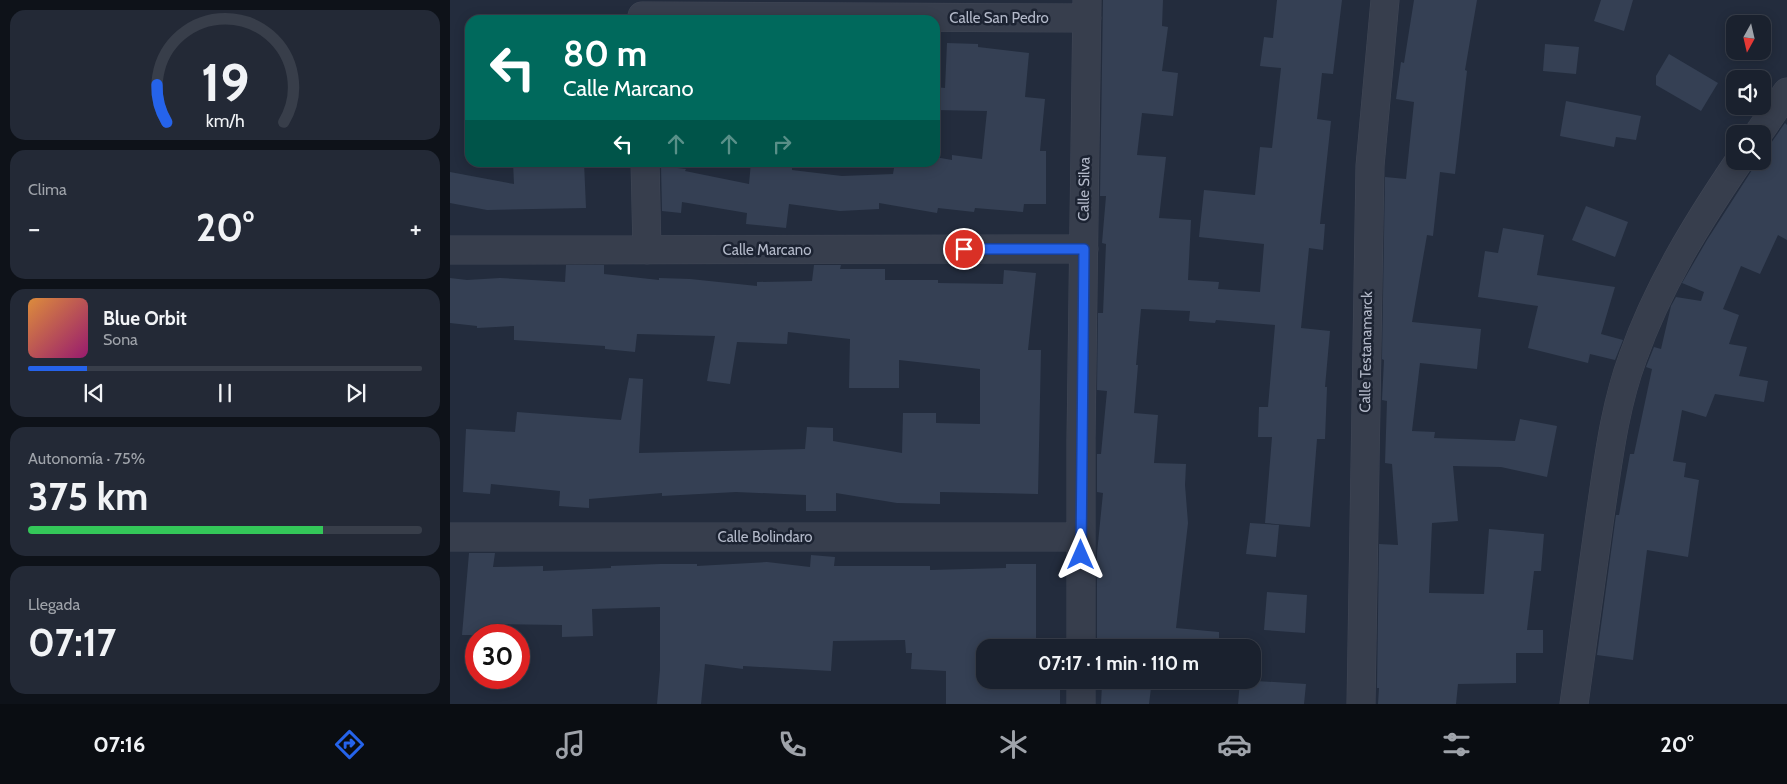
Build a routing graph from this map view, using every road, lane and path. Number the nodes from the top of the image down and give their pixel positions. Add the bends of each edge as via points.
1 (1385, 0) edge
2 (1087, 9) edge
3 (642, 12) edge
4 (1787, 92) edge
5 (1764, 125) edge
6 (645, 167) edge
7 (1733, 170) edge
8 (1084, 249) junction
9 (450, 250) edge
10 (646, 250) junction
11 (450, 537) edge
12 (1081, 537) junction
13 (1081, 639) edge
14 (1081, 689) edge
15 (1081, 704) edge
16 (1361, 704) edge
17 (1574, 704) edge

1 - 16 street, Calle Testanamarck via 1370,166
2 - 3 street, Calle San Pedro
2 - 8 street, Calle Silva
4 - 5 street
6 - 10 street
7 - 17 street via 1672,268 1632,358 1618,406 1607,466
8 - 10 street, Calle Marcano
8 - 12 street, Calle Silva
9 - 10 street, Calle Marcano
11 - 12 street, Calle Bolindaro
12 - 13 street, Calle Silva
14 - 15 street

